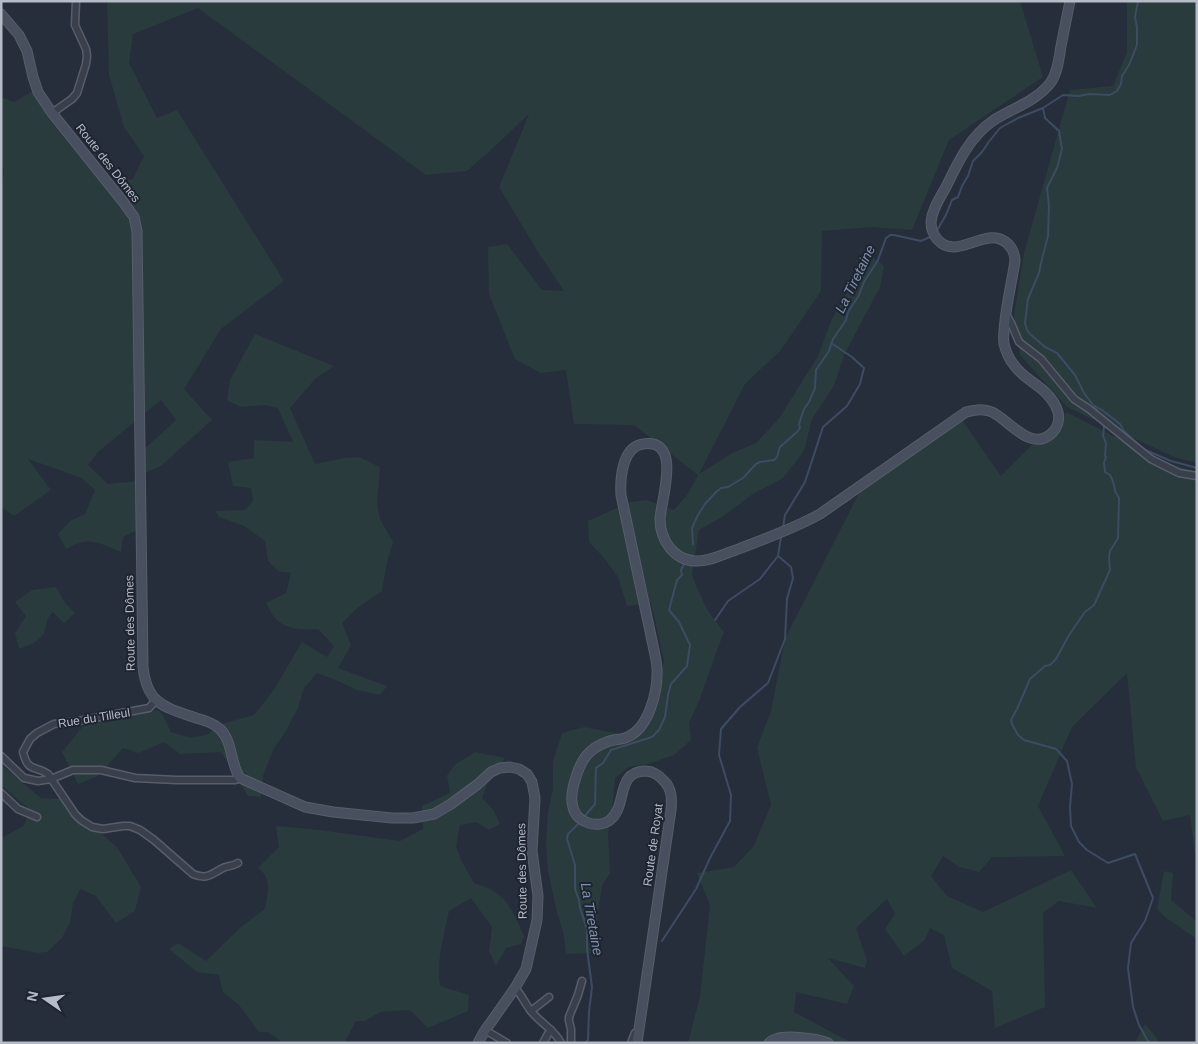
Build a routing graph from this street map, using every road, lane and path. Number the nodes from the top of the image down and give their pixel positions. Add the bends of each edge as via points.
1 (76, 1) edge
2 (1070, 1) edge
3 (1, 14) edge
4 (52, 113) junction
5 (1006, 314) junction
6 (1197, 476) edge
7 (156, 700) junction
8 (1, 756) edge
9 (240, 778) junction
10 (51, 779) junction
11 (1, 793) edge
12 (37, 818) dead end
13 (238, 863) dead end
14 (582, 981) dead end
15 (516, 988) junction
16 (549, 998) dead end
17 (531, 1011) junction
18 (485, 1030) junction
19 (551, 1030) junction
20 (639, 1033) junction
21 (478, 1043) edge
22 (506, 1043) edge
23 (543, 1043) edge
24 (561, 1043) edge
25 (571, 1043) edge
26 (631, 1043) edge
27 (637, 1043) edge
28 (769, 1043) edge
29 (828, 1043) edge

1 - 4 street via 75,25 86,49 86,64 78,93
2 - 5 main road via 1052,80 1045,90 980,131 964,150 933,212 931,227 940,242 955,247 990,237 1000,238 1012,248 1015,261
3 - 4 main road, Route des Dômes via 19,35 38,92
4 - 7 main road, Route des Dômes via 124,203 134,217 137,231 143,667 144,678
5 - 6 street via 1019,342 1041,359 1074,399 1151,459 1179,473
5 - 20 main road, Route de Royat via 1004,345 1008,355 1014,366 1047,394 1058,412 1055,430 1043,438 1026,437 991,412 975,409 966,412 820,514 704,561 676,556 663,535 660,519 668,468 662,450 652,444 638,445 624,461 621,490 657,669 656,688 645,721 637,730 626,738 608,741 594,748 582,759 572,794 577,816 586,823 599,824 609,821 616,813 632,774 655,773 670,790 672,810
7 - 9 main road via 164,706 210,722 220,730 227,740
7 - 10 street, Rue du Tilleul via 150,708 54,724 37,733 25,746 24,757 28,766 43,770
8 - 10 street via 24,778
9 - 10 street via 143,779 101,770 73,770
9 - 15 main road, Route des Dômes via 305,807 413,818 434,814 500,768 520,769 528,774 535,798 532,851 538,896 532,948
10 - 13 street via 81,820 103,829 130,826 140,830 199,877 207,877
11 - 12 street via 18,809
14 - 25 street via 569,1017
15 - 17 street
15 - 18 main road, Route des Dômes
16 - 17 street
17 - 19 street
18 - 21 main road, Route des Dômes
18 - 22 street
19 - 23 street
19 - 24 street
20 - 26 street via 635,1033
20 - 27 main road, Route de Royat
28 - 29 main road via 777,1038 815,1038

